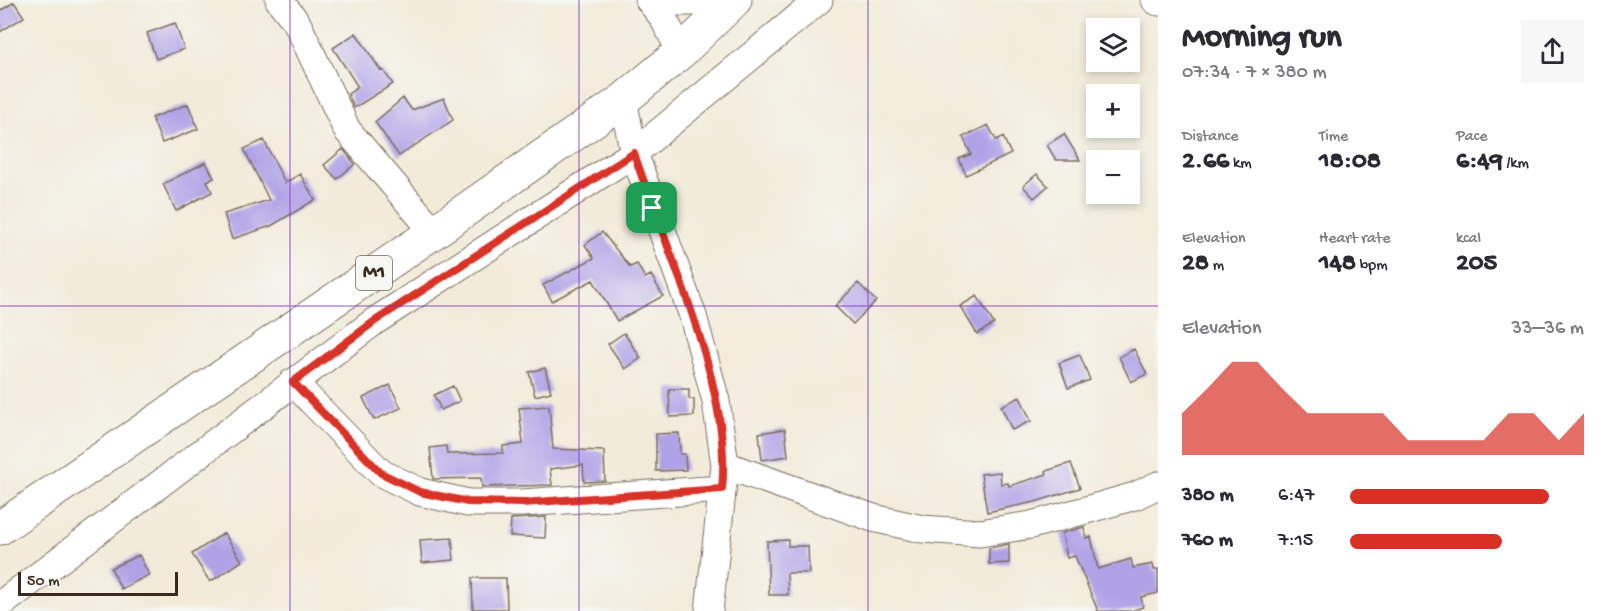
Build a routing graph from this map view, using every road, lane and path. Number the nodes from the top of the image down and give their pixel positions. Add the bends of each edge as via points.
1 (279, 0) edge
2 (819, 0) edge
3 (651, 1) edge
4 (733, 1) edge
5 (681, 52) junction
6 (623, 100) junction
7 (634, 153) junction
8 (434, 232) junction
9 (293, 382) junction
10 (723, 477) junction
11 (1158, 485) edge
12 (0, 528) edge
13 (0, 605) edge
14 (709, 611) edge

1 - 8 street via 297,23 347,130
2 - 7 street
3 - 4 street
3 - 5 street
4 - 5 highway, M1
5 - 6 highway, M1
6 - 7 street
6 - 8 highway, M1
7 - 9 street via 375,321
7 - 10 street via 693,316 716,401
8 - 12 highway, M1
9 - 10 street via 381,473 420,492 468,502 522,503
9 - 13 street
10 - 11 street via 922,529 980,533 1086,510
10 - 14 street

